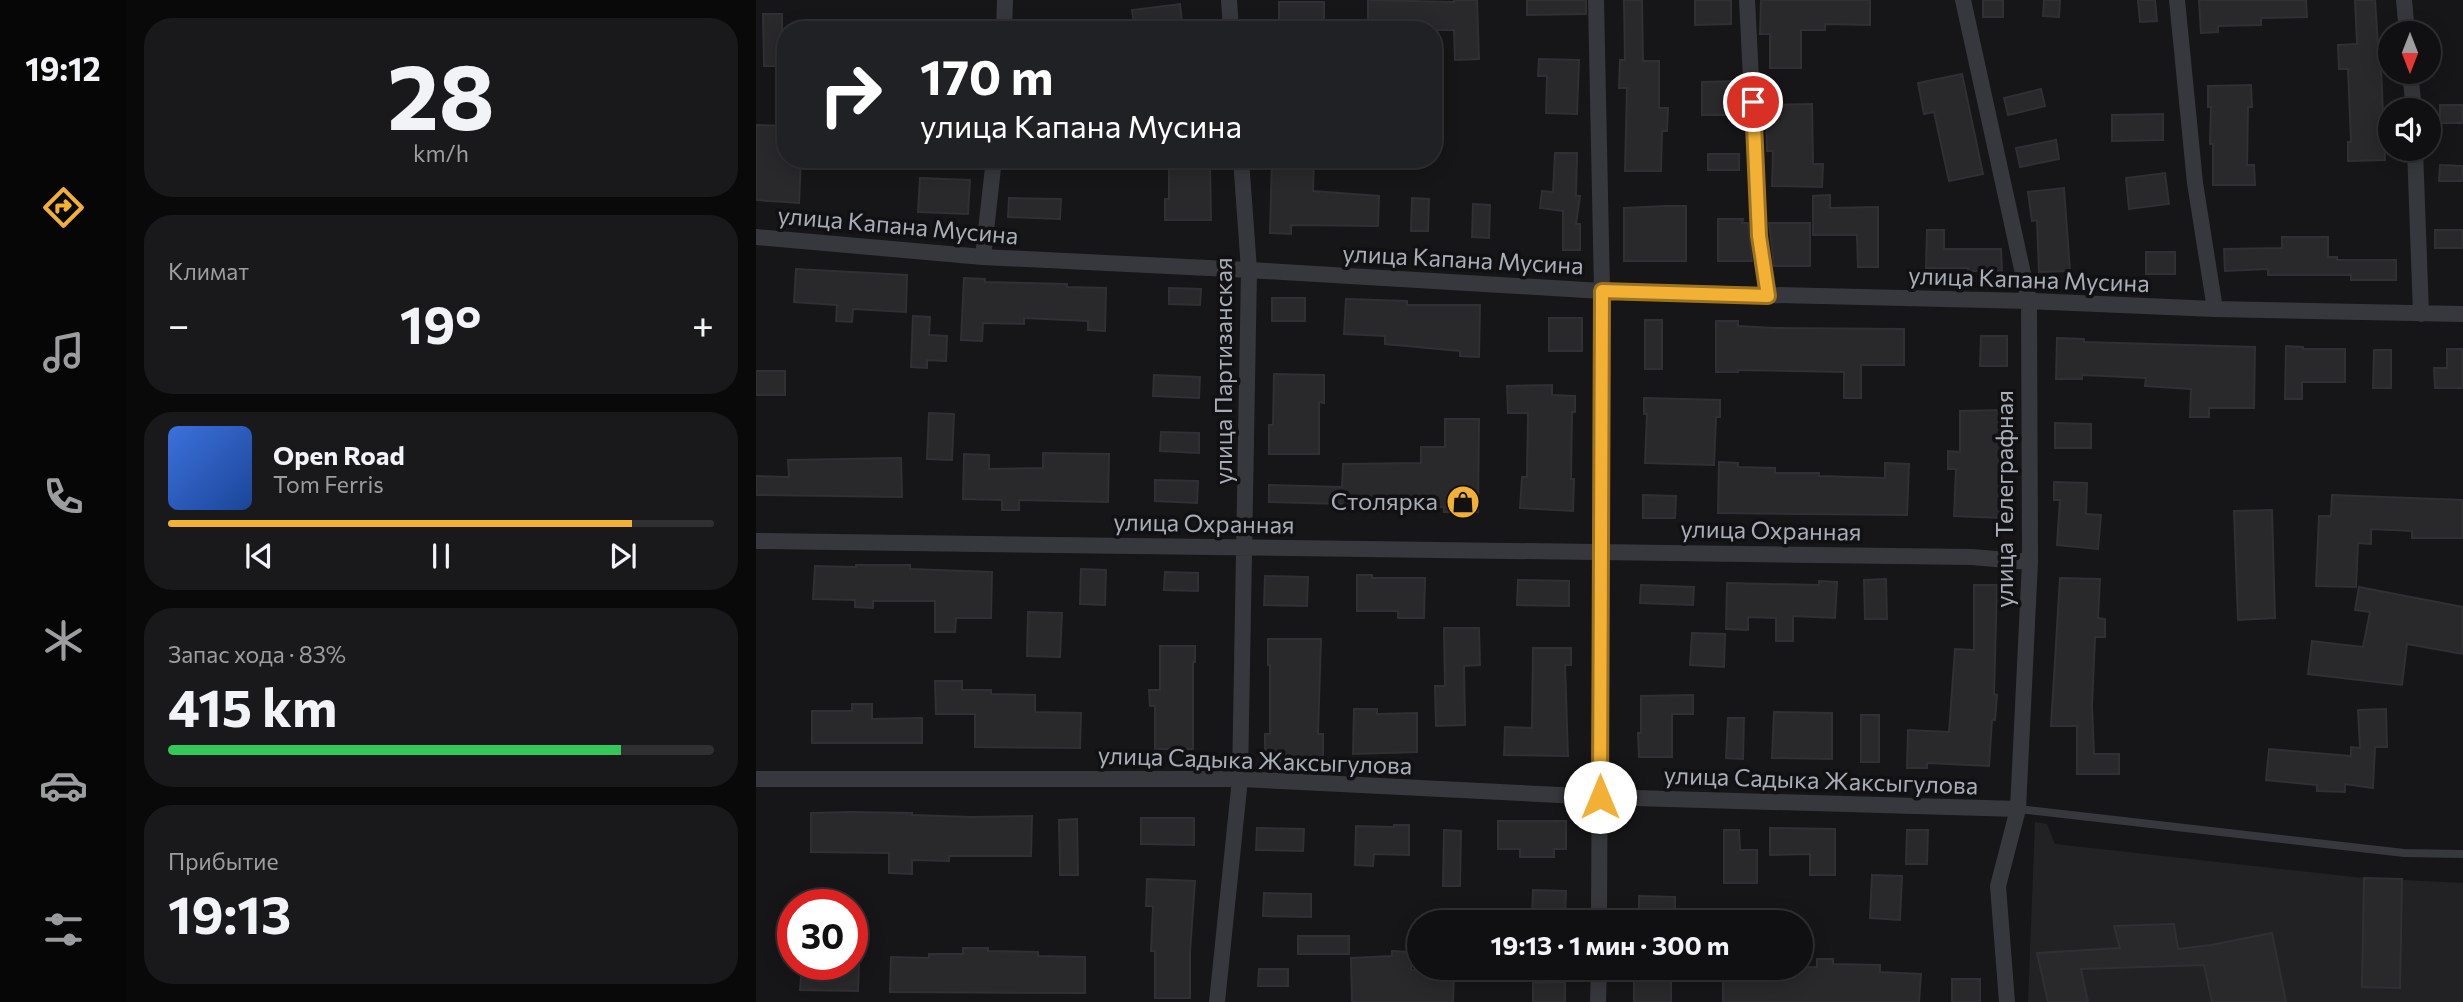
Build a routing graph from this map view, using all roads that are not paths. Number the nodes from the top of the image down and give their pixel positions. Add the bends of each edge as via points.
1 (1005, 0) edge
2 (1229, 0) edge
3 (1596, 0) edge
4 (1746, 0) edge
5 (1963, 0) edge
6 (2177, 0) edge
7 (2404, 0) edge
8 (1004, 21) edge
9 (1230, 21) edge
10 (2406, 21) edge
11 (2415, 161) edge
12 (993, 168) edge
13 (1242, 168) edge
14 (756, 237) edge
15 (983, 257) junction
16 (1249, 270) junction
17 (1602, 291) junction
18 (1768, 296) junction
19 (2029, 301) junction
20 (2215, 309) junction
21 (2463, 313) edge
22 (2421, 314) junction
23 (756, 541) edge
24 (1245, 547) junction
25 (1601, 551) junction
26 (2030, 562) junction
27 (756, 779) edge
28 (1240, 779) junction
29 (1600, 797) junction
30 (2018, 809) junction
31 (2463, 854) edge
32 (1599, 910) edge
33 (1599, 980) edge
34 (1217, 1002) edge
35 (1598, 1002) edge
36 (2007, 1002) edge

1 - 8 street
2 - 9 street
3 - 17 street
4 - 18 street via 1759,236
5 - 19 street, улица Телеграфная
6 - 20 street via 2195,183
7 - 10 street
11 - 22 street
12 - 15 street
13 - 16 street, улица Партизанская
14 - 15 street, улица Капана Мусина
15 - 16 street, улица Капана Мусина
16 - 17 street, улица Капана Мусина
16 - 24 street, улица Партизанская
17 - 18 street, улица Капана Мусина
17 - 25 street
18 - 19 street, улица Капана Мусина
19 - 20 street, улица Капана Мусина
19 - 26 street, улица Телеграфная
20 - 22 street, улица Капана Мусина
21 - 22 street, улица Капана Мусина
23 - 24 street, улица Охранная
24 - 25 street, улица Охранная
24 - 28 street, улица Партизанская
25 - 26 street, улица Охранная via 1972,557
25 - 29 street
26 - 30 street, улица Телеграфная
27 - 28 street, улица Садыка Жаксыгулова
28 - 29 street, улица Садыка Жаксыгулова
28 - 34 street, улица Партизанская
29 - 30 street, улица Садыка Жаксыгулова
29 - 32 street
30 - 31 lane, улица Садыка Жаксыгулова via 2404,853
30 - 36 street, улица Телеграфная via 1998,886
33 - 35 street

